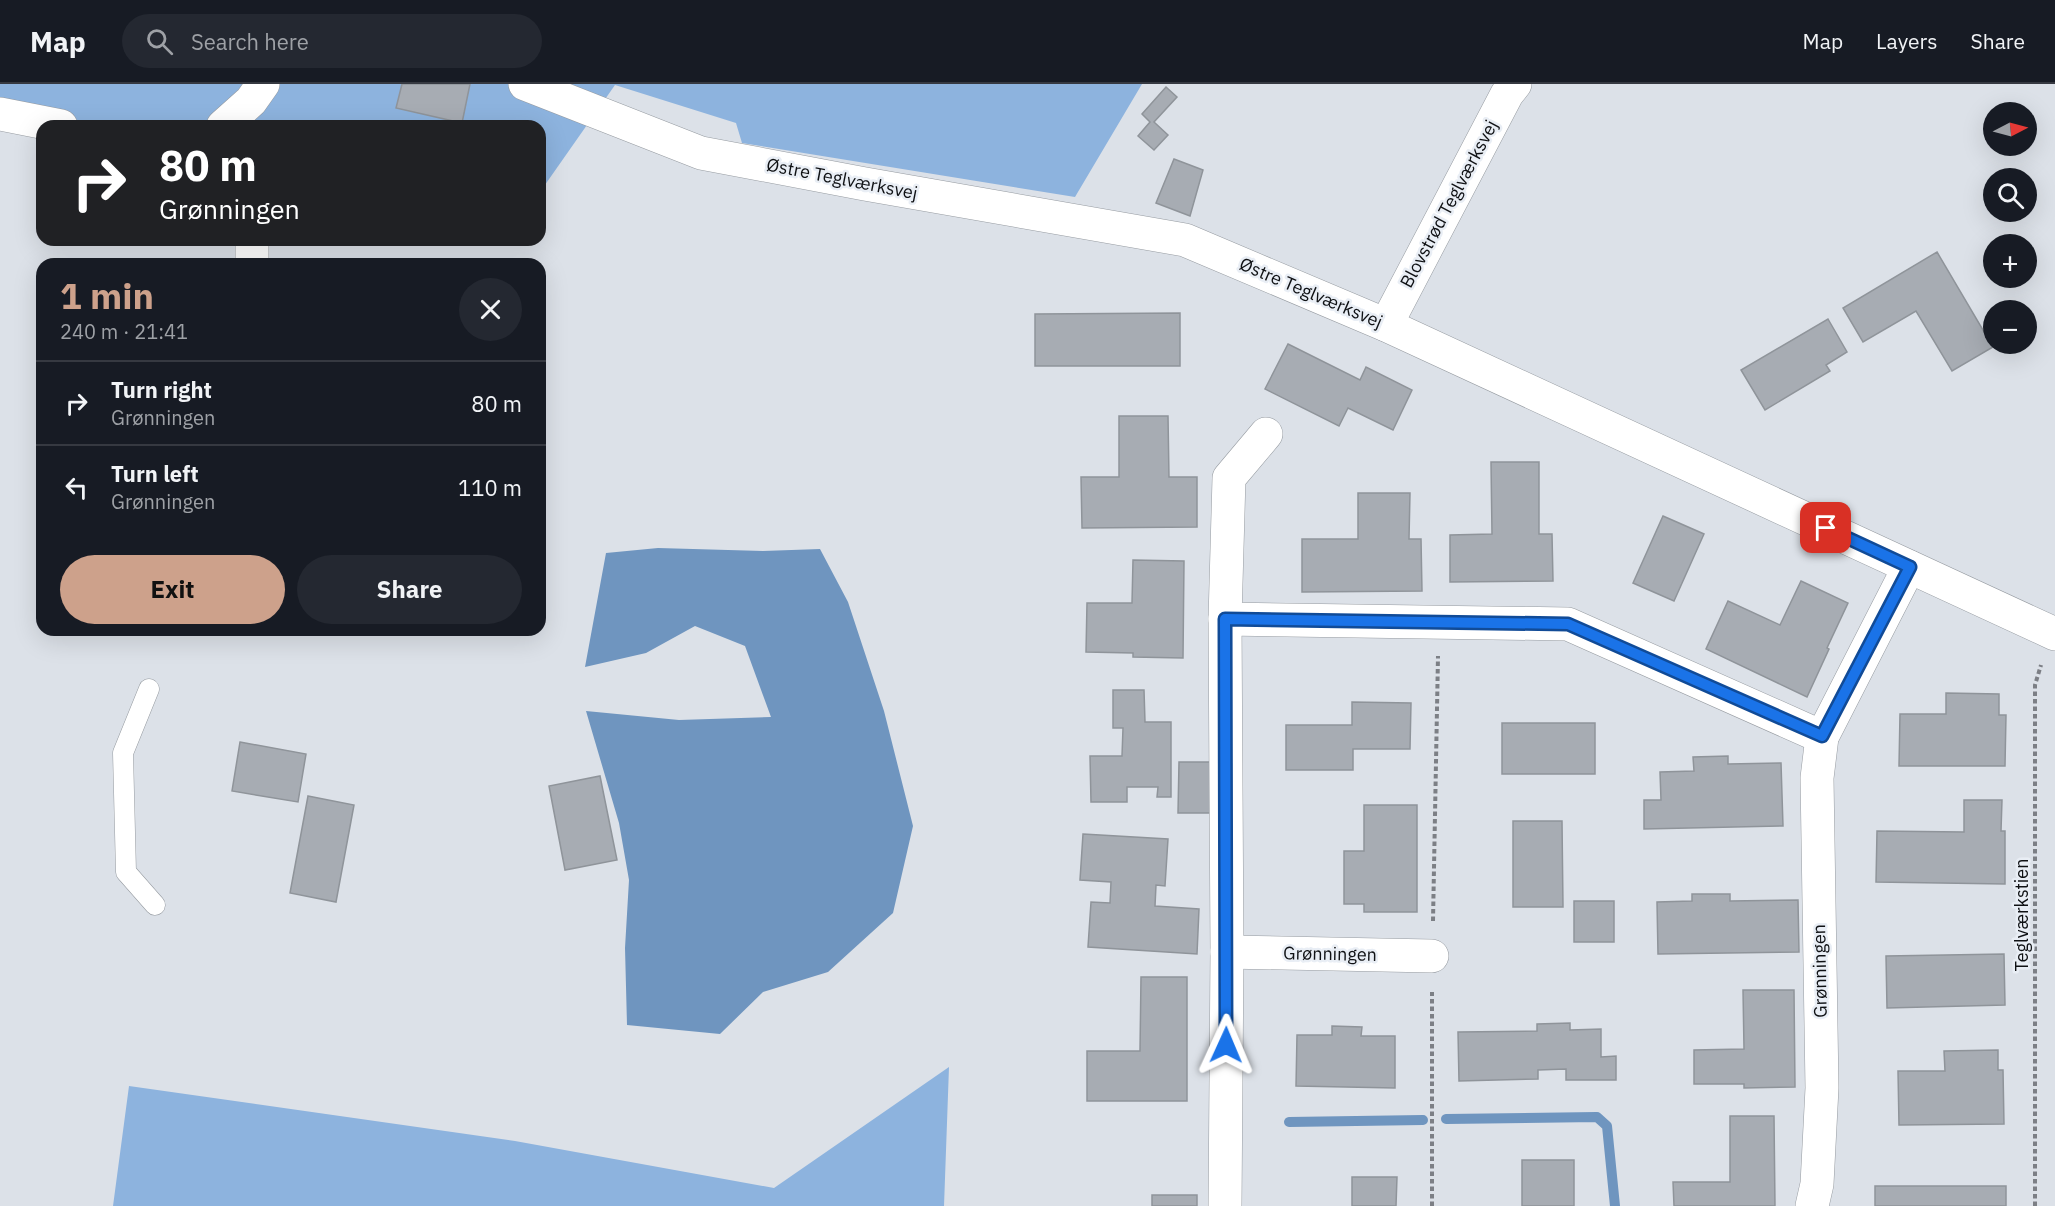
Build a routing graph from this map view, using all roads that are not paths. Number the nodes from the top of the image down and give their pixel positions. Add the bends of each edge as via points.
1 (525, 84) edge
2 (1515, 84) edge
3 (255, 104) edge
4 (0, 114) edge
5 (232, 120) edge
6 (36, 121) edge
7 (1386, 325) junction
8 (1266, 434) dead end
9 (1910, 567) junction
10 (1225, 619) junction
11 (2054, 634) edge
12 (148, 689) dead end
13 (1822, 736) junction
14 (155, 905) dead end
15 (1227, 952) junction
16 (1432, 956) road end
17 (1225, 1206) edge
18 (1812, 1206) edge

1 - 7 street, Østre Teglværksvej via 701,153 1185,240
2 - 7 street, Blovstrød Teglværksvej
3 - 5 street
4 - 6 street
7 - 9 street, Østre Teglværksvej
8 - 10 street via 1229,478
9 - 11 street, Østre Teglværksvej
9 - 13 street, Grønningen
10 - 13 street via 1568,624
10 - 15 street
12 - 14 lane via 123,753 126,872
13 - 18 street, Grønningen via 1817,778 1822,1088 1817,1184
15 - 16 street, Grønningen
15 - 17 street

